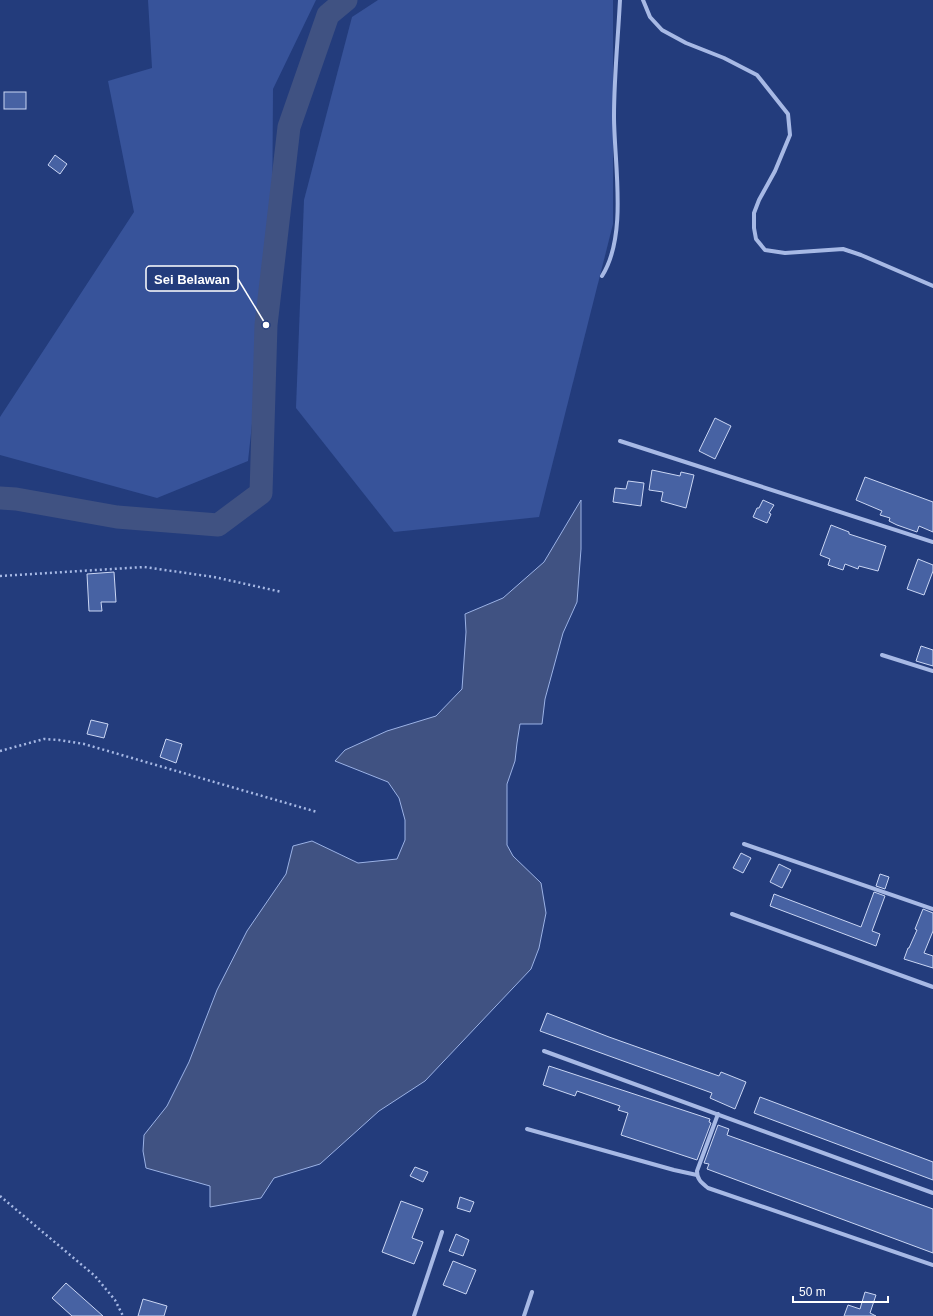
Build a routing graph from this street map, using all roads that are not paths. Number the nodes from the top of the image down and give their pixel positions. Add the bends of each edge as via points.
1 (620, 0) edge
2 (643, 0) edge
3 (602, 276) dead end
4 (933, 286) edge
5 (620, 441) dead end
6 (933, 542) edge
7 (882, 655) dead end
8 (933, 671) edge
9 (744, 844) dead end
10 (933, 909) edge
11 (732, 914) dead end
12 (933, 987) edge
13 (544, 1051) dead end
14 (718, 1114) junction
15 (527, 1129) dead end
16 (697, 1175) junction
17 (933, 1193) edge
18 (442, 1232) dead end
19 (933, 1265) edge
20 (532, 1292) dead end
21 (414, 1316) edge
22 (524, 1316) edge

1 - 3 street via 614,116 618,198 616,232 608,266
2 - 4 street via 650,17 662,30 757,75 788,114 790,135 754,214 756,239 765,250 785,253 843,249
5 - 6 street
7 - 8 street
9 - 10 street
11 - 12 street
13 - 14 street
14 - 16 street
14 - 17 street
15 - 16 street
16 - 19 street via 700,1182 708,1188
18 - 21 street
20 - 22 street

